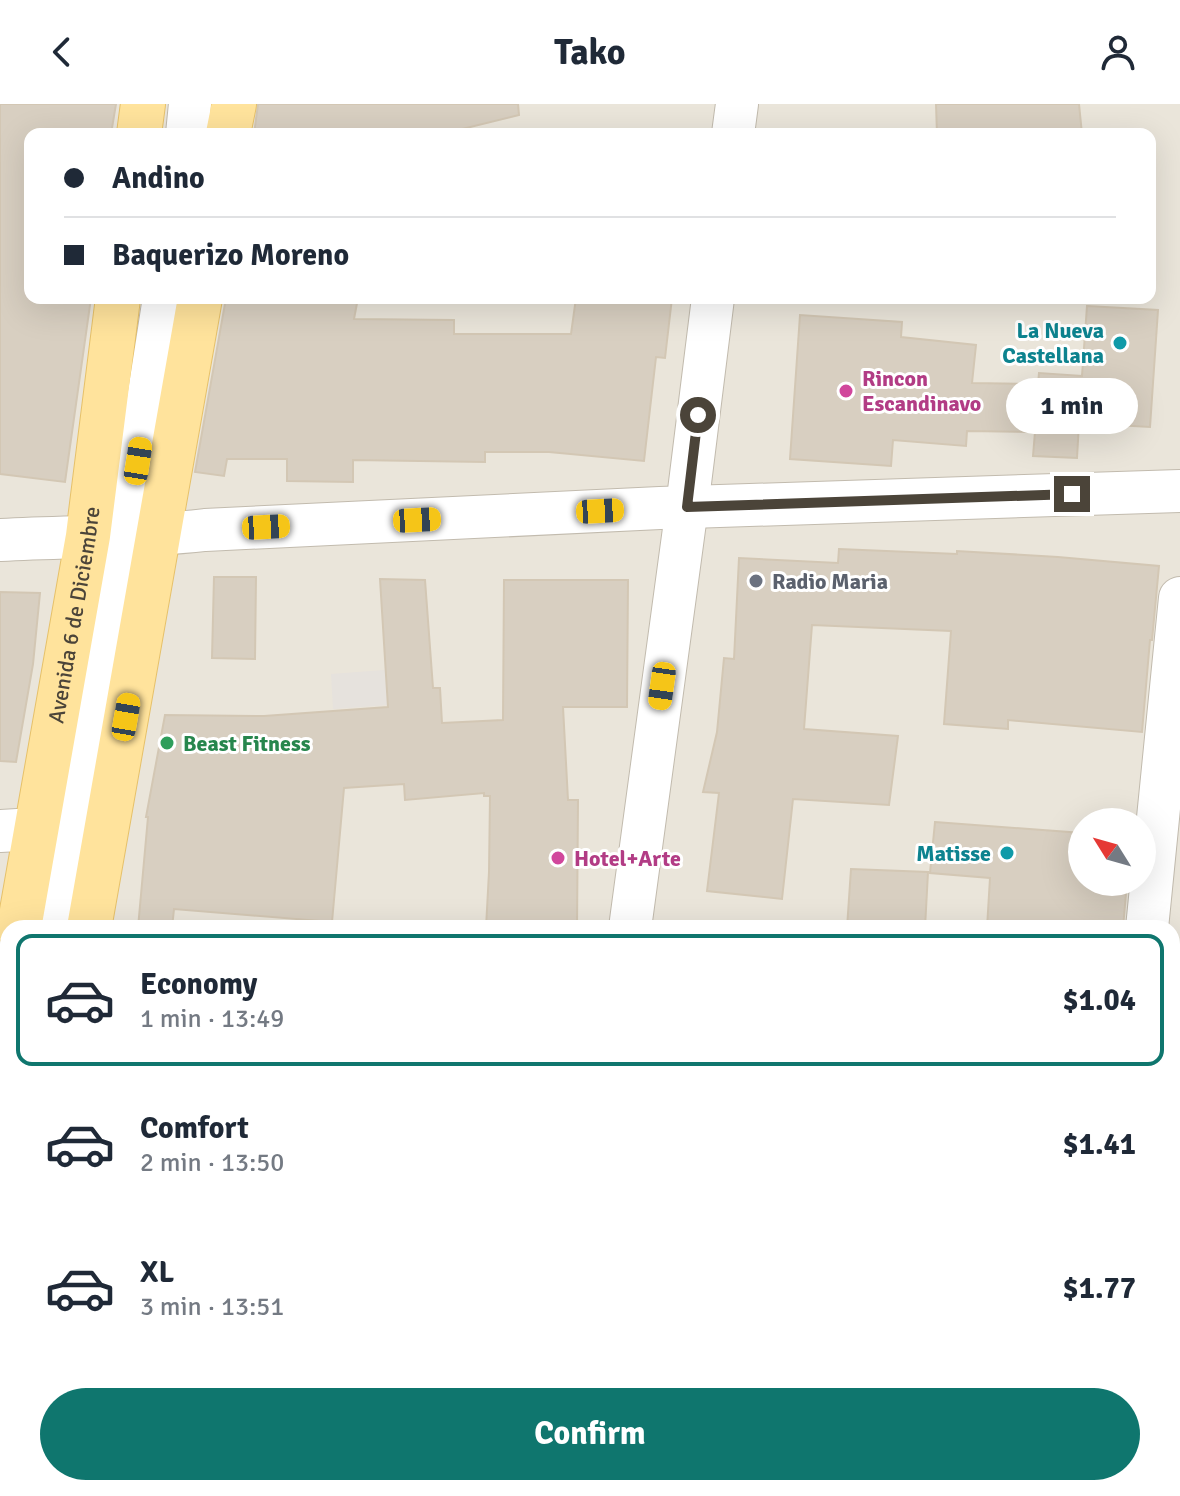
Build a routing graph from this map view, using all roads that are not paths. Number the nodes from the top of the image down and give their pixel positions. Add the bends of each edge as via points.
1 (143, 104) edge
2 (190, 104) edge
3 (234, 104) edge
4 (737, 104) edge
5 (140, 128) edge
6 (188, 128) edge
7 (229, 128) edge
8 (734, 128) edge
9 (118, 304) edge
10 (163, 304) edge
11 (198, 304) edge
12 (712, 304) edge
13 (1180, 491) edge
14 (687, 507) junction
15 (124, 536) junction
16 (0, 540) edge
17 (1180, 598) edge
18 (18, 830) edge
19 (19, 920) edge
20 (61, 920) edge
21 (90, 920) edge
22 (631, 920) edge
23 (1148, 920) edge

1 - 5 main road
2 - 6 street
3 - 7 main road
4 - 8 street
9 - 15 main road, Avenida 6 de Diciembre
10 - 15 street
11 - 15 main road, Avenida 6 de Diciembre
12 - 14 street
13 - 14 street
14 - 15 street
14 - 22 street
15 - 16 street
15 - 18 main road, Avenida 6 de Diciembre
15 - 20 street
15 - 21 main road, Avenida 6 de Diciembre
17 - 23 street
18 - 19 main road, Avenida 6 de Diciembre

